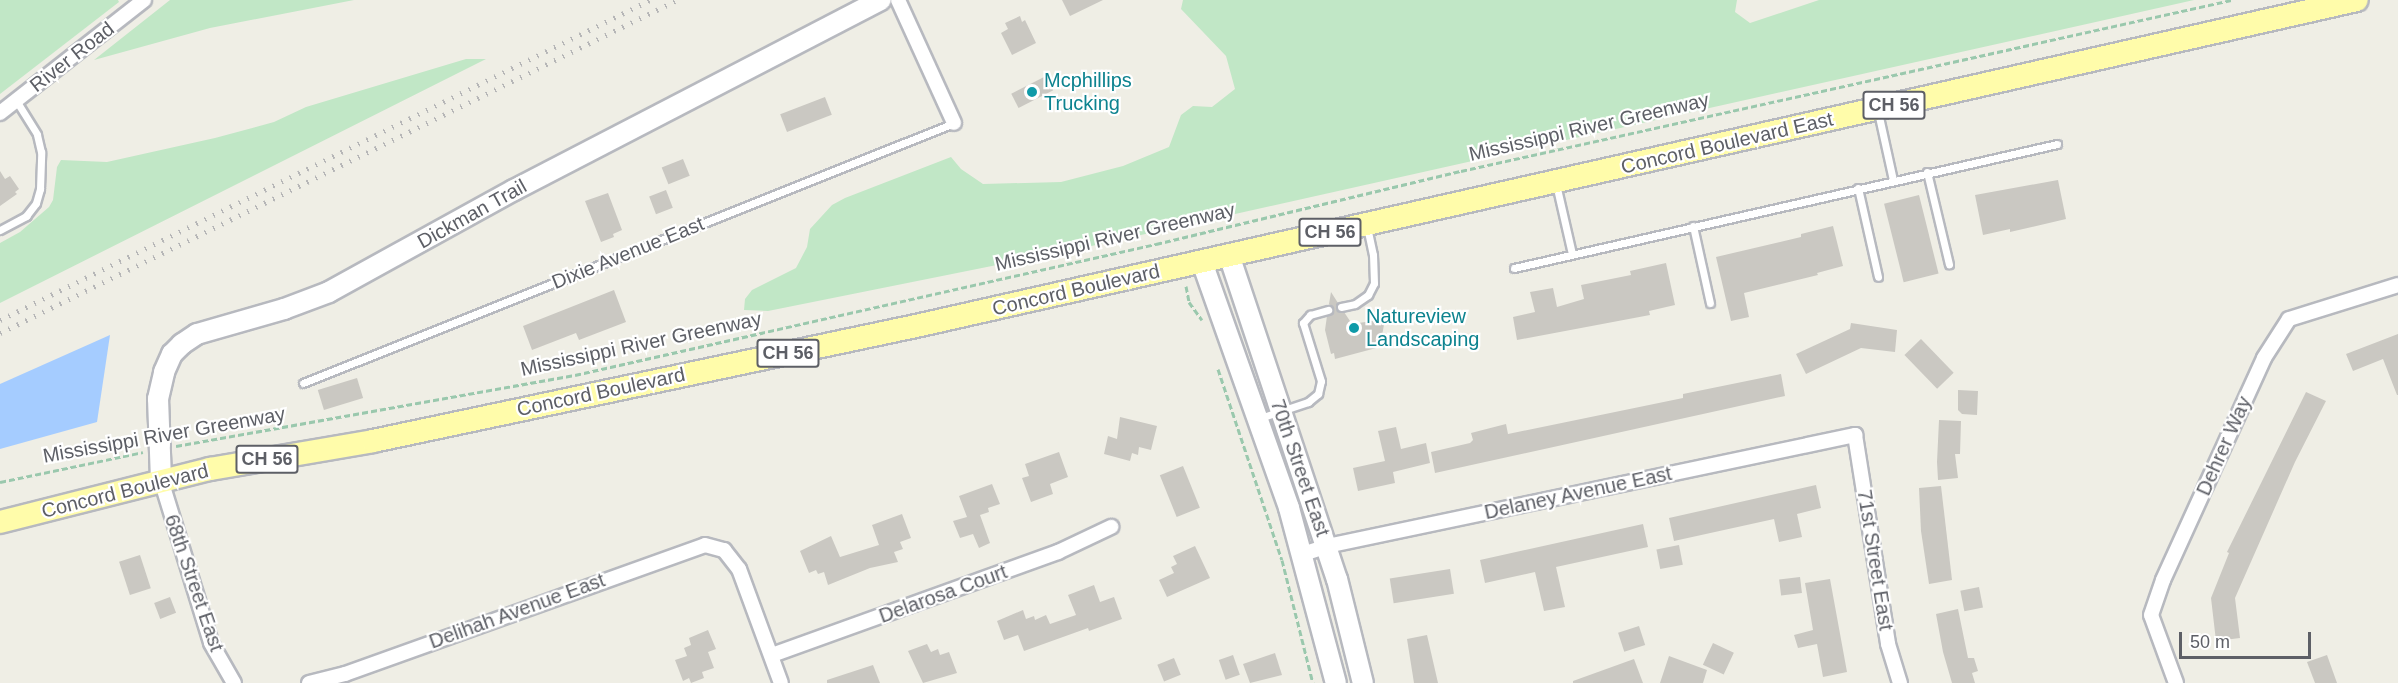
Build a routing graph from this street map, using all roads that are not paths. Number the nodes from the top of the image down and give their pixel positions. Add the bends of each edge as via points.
1 (144, 0) edge
2 (881, 0) edge
3 (898, 0) edge
4 (2357, 0) edge
5 (16, 101) junction
6 (1877, 109) junction
7 (0, 113) edge
8 (954, 123) joint
9 (2057, 144) dead end
10 (1927, 172) junction
11 (1893, 180) junction
12 (1555, 181) junction
13 (1858, 188) junction
14 (1367, 224) junction
15 (1693, 226) junction
16 (0, 230) edge
17 (1572, 254) junction
18 (1229, 255) junction
19 (1192, 264) junction
20 (1949, 264) dead end
21 (1514, 268) dead end
22 (1878, 277) dead end
23 (2398, 285) edge
24 (1710, 303) dead end
25 (1341, 308) dead end
26 (1328, 310) dead end
27 (303, 383) dead end
28 (1281, 411) junction
29 (1257, 418) junction
30 (1855, 435) joint
31 (161, 480) junction
32 (0, 522) edge
33 (1111, 527) dead end
34 (1327, 546) junction
35 (1303, 554) junction
36 (772, 655) junction
37 (234, 683) edge
38 (309, 683) edge
39 (781, 683) edge
40 (1336, 683) edge
41 (1363, 683) edge
42 (1900, 683) edge
43 (2176, 683) edge

1 - 5 street, River Road
2 - 31 street, Dickman Trail via 514,190 329,292 198,334 172,354 164,372 158,399
3 - 8 street
4 - 6 main road, Concord Boulevard East / CH 56
5 - 7 street, River Road
5 - 16 lane via 36,134 40,189 26,216
6 - 11 lane
6 - 12 main road, Concord Boulevard East / CH 56
8 - 27 lane, Dixie Avenue East
9 - 10 lane
10 - 11 lane
10 - 20 lane
11 - 13 lane
12 - 14 main road, Concord Boulevard East / CH 56
12 - 17 lane
13 - 15 lane
13 - 22 lane
14 - 18 main road, Concord Boulevard East / CH 56
14 - 25 lane via 1374,255 1374,284 1368,295
15 - 17 lane
15 - 24 lane
17 - 21 lane
18 - 19 main road, Concord Boulevard East / CH 56
18 - 28 street, 70th Street East
19 - 29 street, 70th Street East
19 - 31 main road, Concord Boulevard / CH 56 via 373,441
23 - 43 street, Dehrer Way via 2289,319 2264,358 2163,580 2151,615
26 - 28 lane via 1310,315 1303,323 1321,381 1318,394 1308,402
28 - 29 lane
28 - 34 street, 70th Street East
29 - 35 street, 70th Street East
30 - 34 street, Delaney Avenue East
30 - 42 street, 71st Street East via 1888,644
31 - 32 main road, Concord Boulevard / CH 56
31 - 37 street, 68th Street East via 211,642
33 - 36 street, Delarosa Court via 1058,552
34 - 35 street, Delaney Avenue East
34 - 41 street, 70th Street East
35 - 40 street, 70th Street East
36 - 38 street, Delihah Avenue East via 739,570 724,550 705,545 345,674
36 - 39 street

